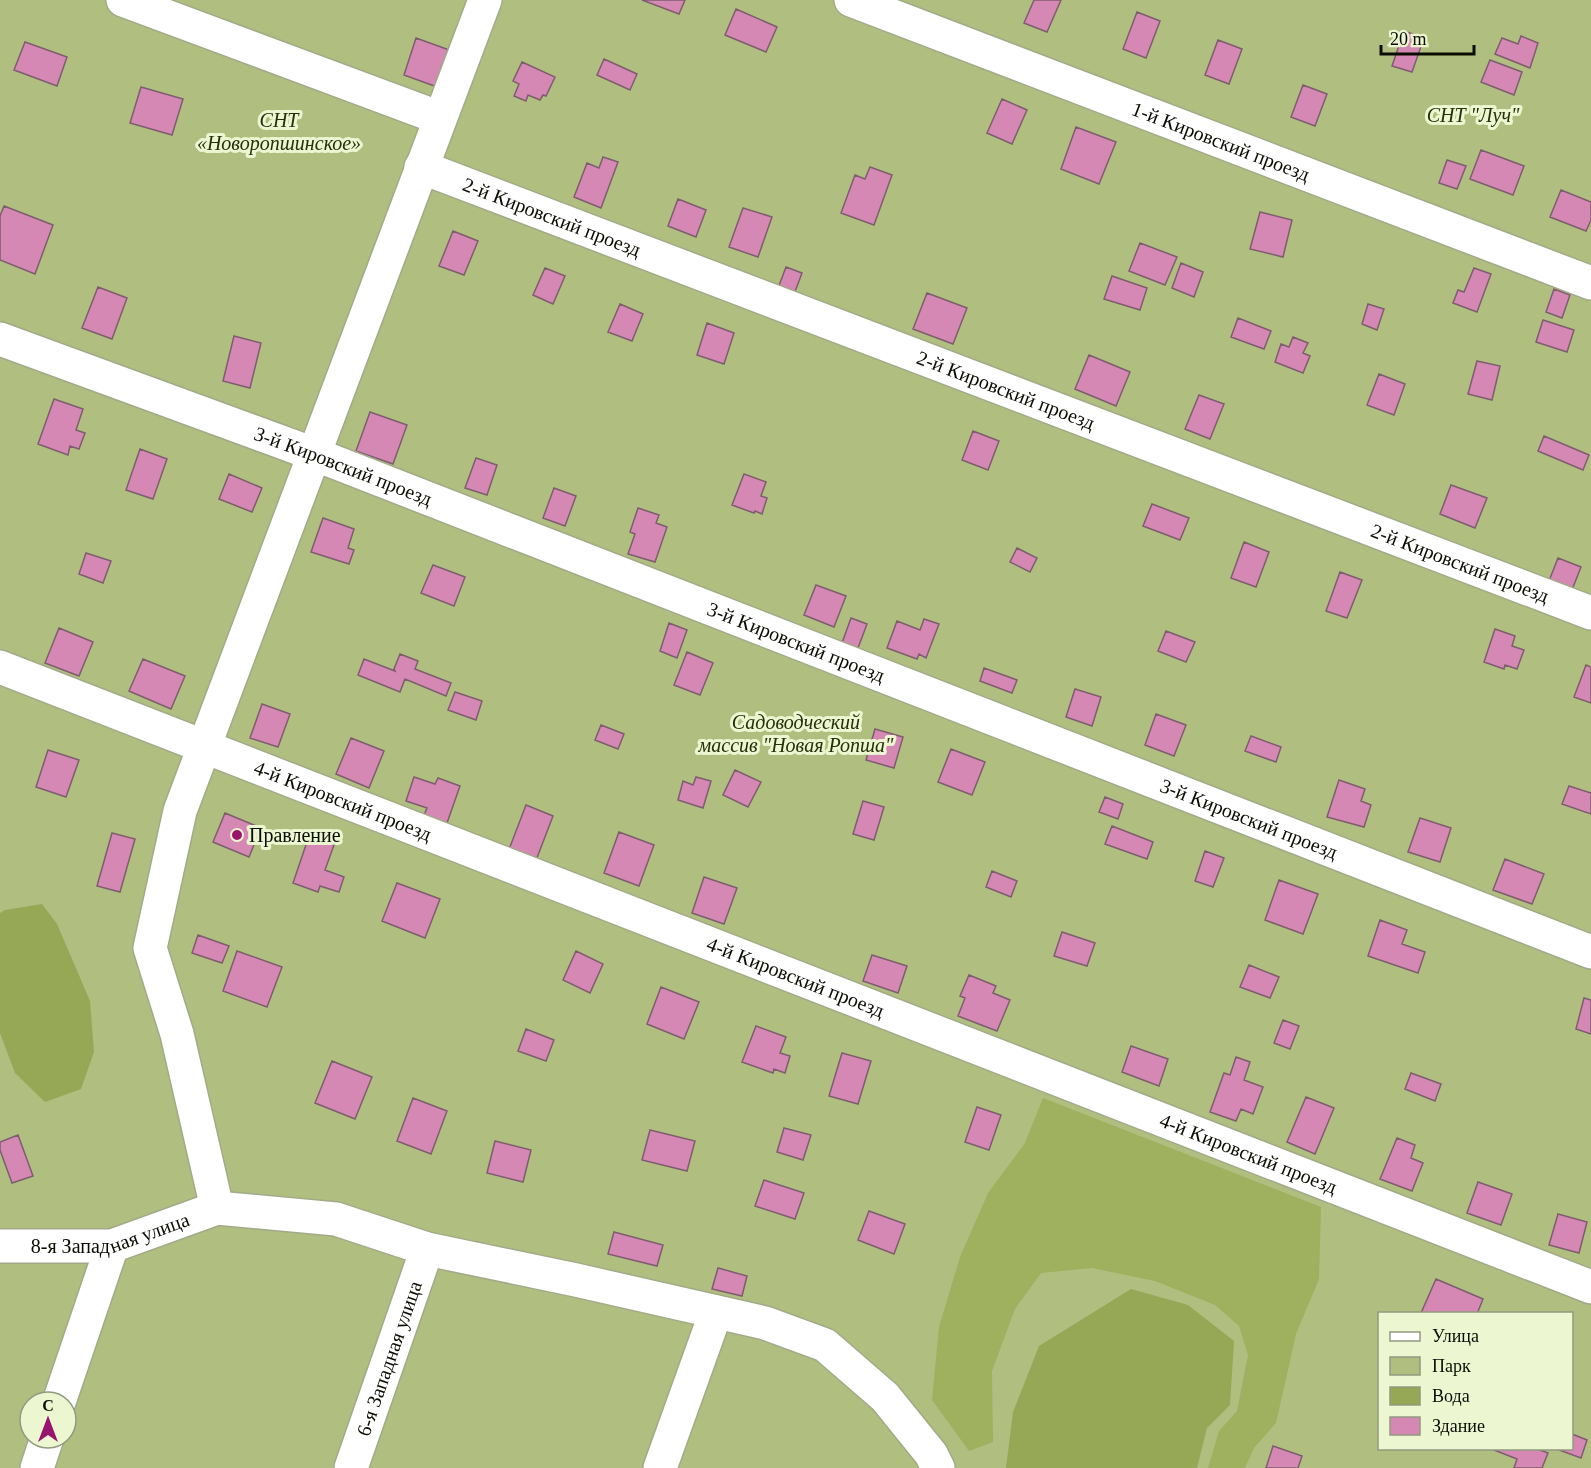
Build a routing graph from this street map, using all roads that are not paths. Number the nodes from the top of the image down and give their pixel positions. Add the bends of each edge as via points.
1 (123, 0) edge
2 (485, 0) edge
3 (851, 0) edge
4 (440, 118) junction
5 (421, 167) junction
6 (1591, 283) edge
7 (0, 339) edge
8 (314, 454) junction
9 (1591, 613) edge
10 (0, 667) edge
11 (204, 747) junction
12 (1591, 952) edge
13 (217, 1208) junction
14 (0, 1246) edge
15 (112, 1246) junction
16 (427, 1250) junction
17 (1591, 1287) edge
18 (716, 1312) junction
19 (63, 1390) edge
20 (43, 1450) edge
21 (37, 1468) edge
22 (351, 1468) edge
23 (660, 1468) edge
24 (938, 1468) edge

1 - 4 street
2 - 4 street
3 - 6 street, 1-й Кировский проезд
4 - 5 street
5 - 8 street
5 - 9 street, 2-й Кировский проезд
7 - 8 street, 3-й Кировский проезд
8 - 11 street
8 - 12 street, 3-й Кировский проезд
10 - 11 street, 4-й Кировский проезд
11 - 13 street via 180,812 150,948 177,1034
11 - 17 street, 4-й Кировский проезд
13 - 15 street, 8-я Западная улица
13 - 16 street via 336,1219
14 - 15 street, 8-я Западная улица
15 - 19 street
16 - 18 street
16 - 22 street, 6-я Западная улица
18 - 23 street
18 - 24 street via 765,1323 825,1345 885,1397
20 - 21 street

